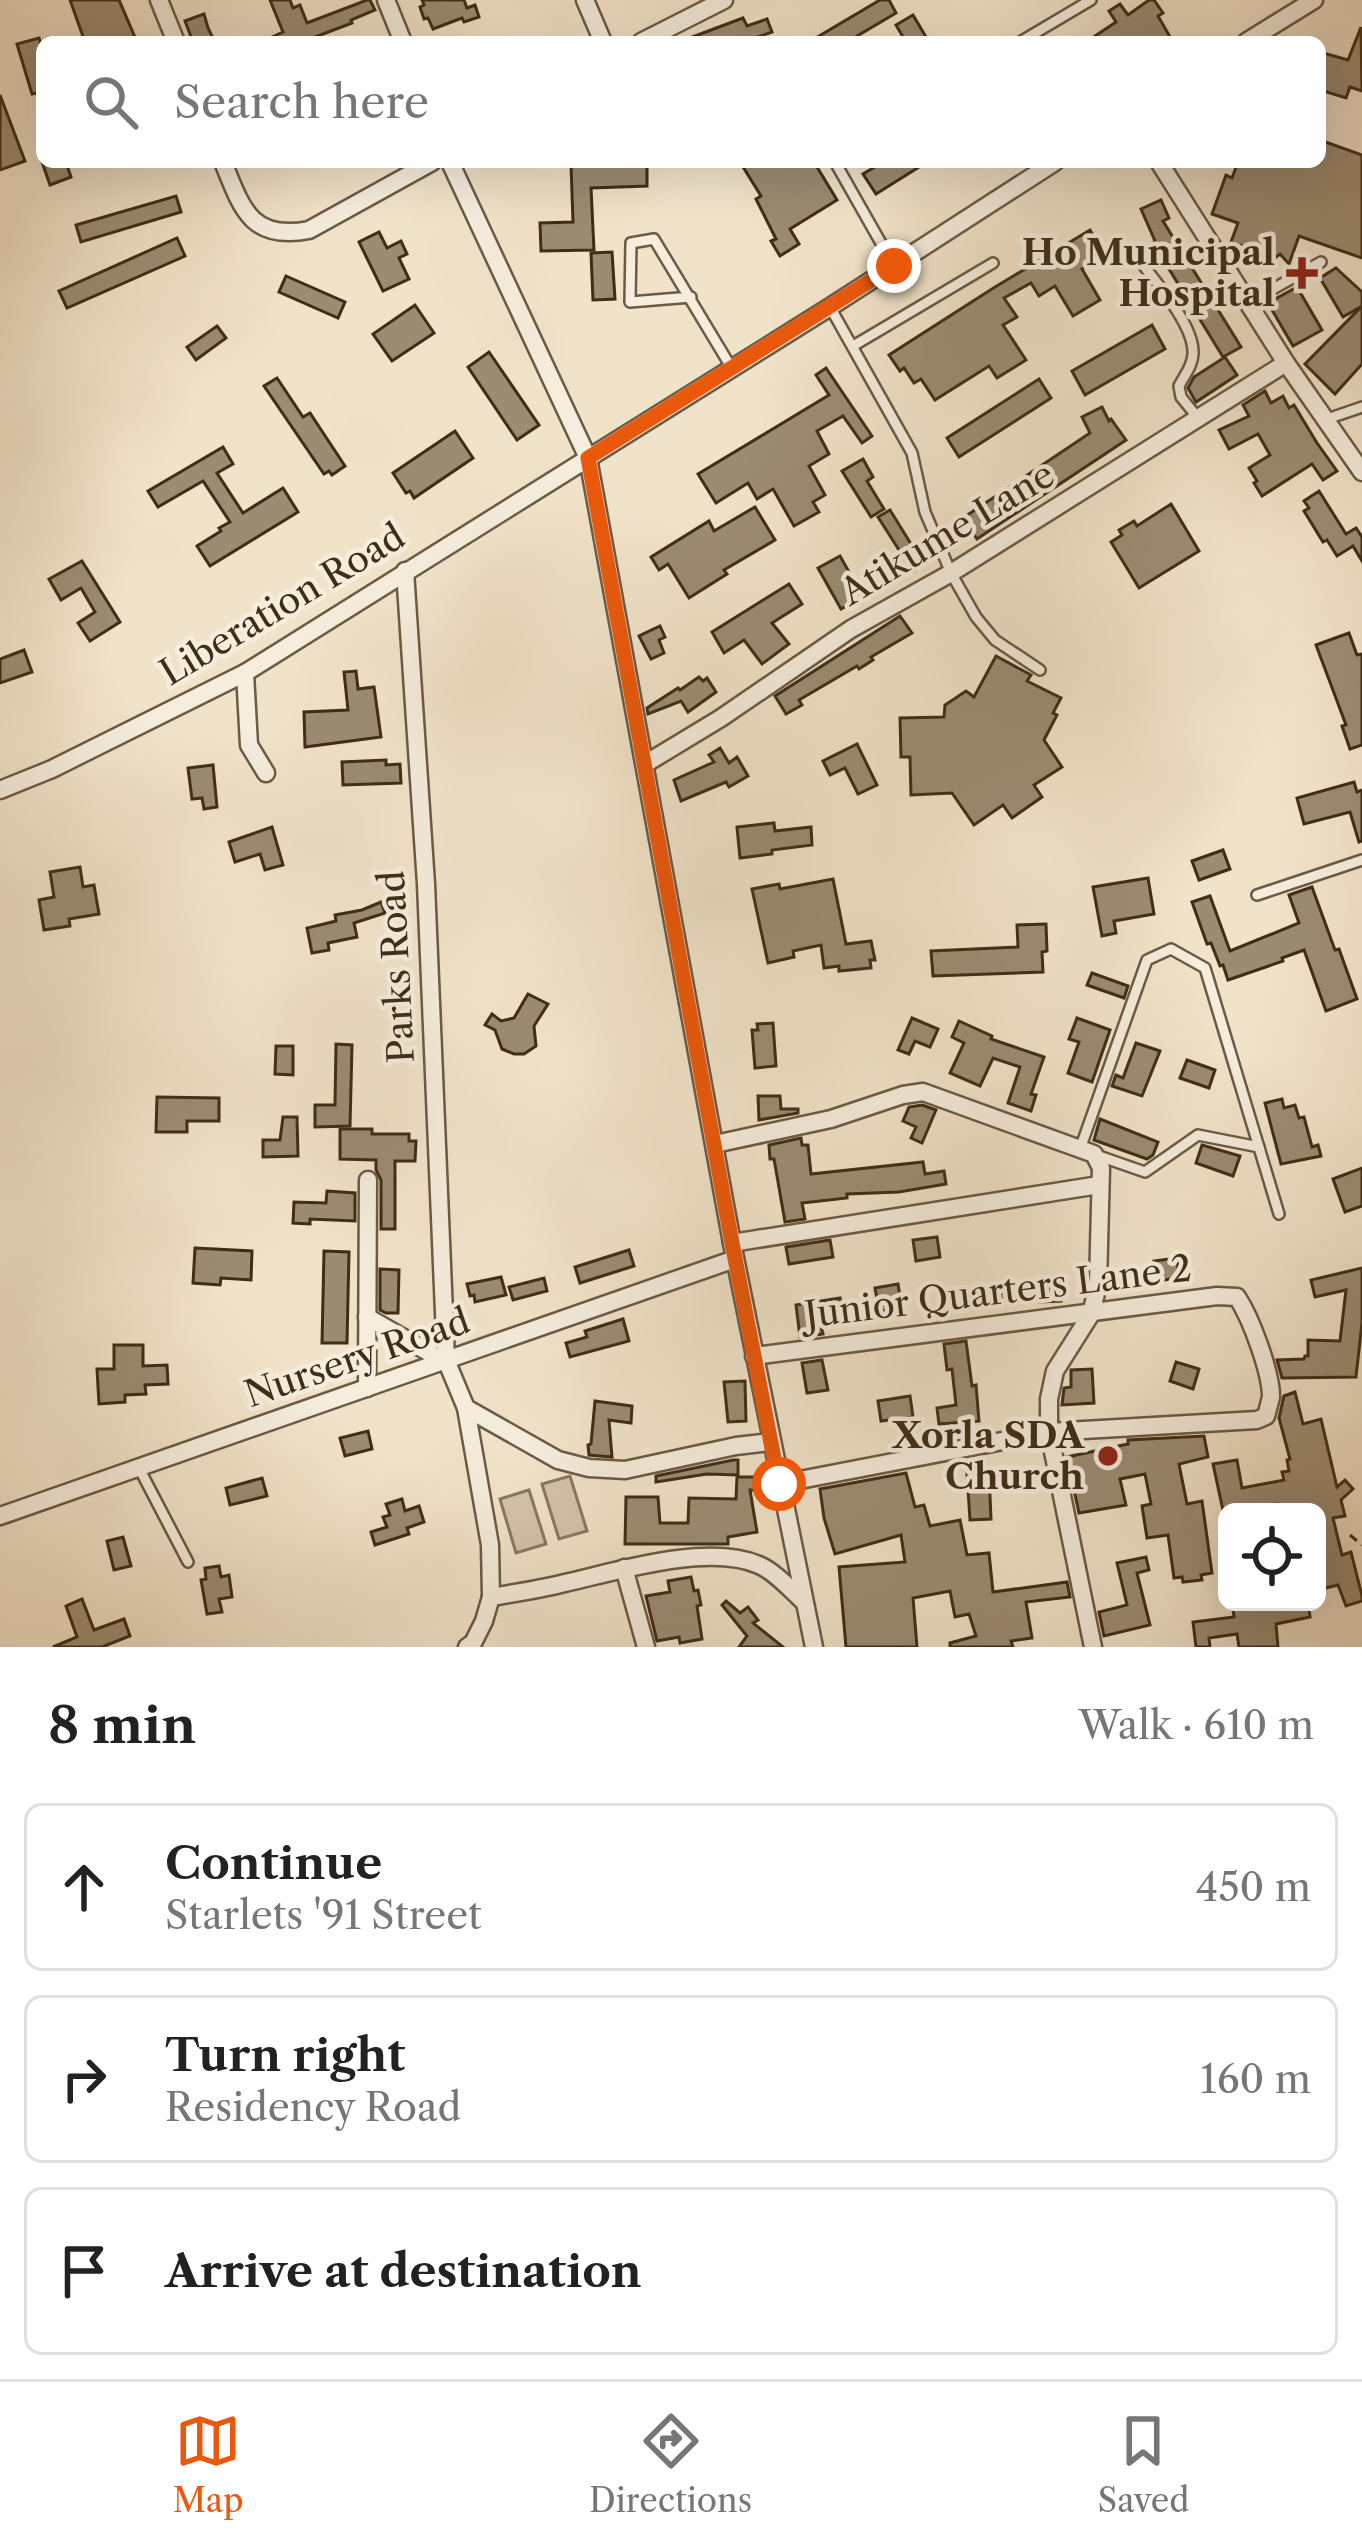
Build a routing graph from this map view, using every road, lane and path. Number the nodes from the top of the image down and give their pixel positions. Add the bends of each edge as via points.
1 (159, 0) edge
2 (386, 0) edge
3 (585, 0) edge
4 (724, 0) edge
5 (1091, 0) edge
6 (1307, 2) edge
7 (1070, 5) edge
8 (174, 36) edge
9 (401, 36) edge
10 (600, 36) edge
11 (653, 36) edge
12 (1028, 36) edge
13 (1255, 36) edge
14 (226, 168) edge
15 (421, 168) edge
16 (453, 168) edge
17 (838, 168) edge
18 (1163, 168) edge
19 (1025, 170) edge
20 (1134, 253) dead end
21 (1321, 262) dead end
22 (993, 263) dead end
23 (894, 266) junction
24 (691, 297) junction
25 (1248, 303) junction
26 (830, 307) junction
27 (853, 346) junction
28 (1286, 363) junction
29 (731, 367) junction
30 (1362, 406) edge
31 (1198, 418) junction
32 (1327, 419) junction
33 (588, 458) junction
34 (1362, 472) edge
35 (405, 571) junction
36 (951, 573) junction
37 (1040, 670) dead end
38 (245, 673) junction
39 (645, 764) junction
40 (266, 773) dead end
41 (0, 790) edge
42 (1362, 860) edge
43 (1257, 895) dead end
44 (715, 1144) junction
45 (1259, 1148) junction
46 (1087, 1152) junction
47 (368, 1180) dead end
48 (1099, 1185) junction
49 (1279, 1214) dead end
50 (733, 1251) junction
51 (1091, 1314) junction
52 (367, 1317) junction
53 (754, 1356) junction
54 (443, 1361) junction
55 (367, 1388) junction
56 (466, 1408) junction
57 (1049, 1432) junction
58 (771, 1442) junction
59 (139, 1468) junction
60 (779, 1484) junction
61 (0, 1516) edge
62 (1350, 1535) dead end
63 (1362, 1545) edge
64 (188, 1562) dead end
65 (624, 1568) junction
66 (491, 1597) junction
67 (804, 1602) junction
68 (467, 1647) edge
69 (646, 1647) edge
70 (814, 1647) edge
71 (1093, 1647) edge

1 - 8 street
2 - 9 street
3 - 10 street
4 - 11 street
5 - 7 lane
6 - 13 street
7 - 12 lane
14 - 15 street via 252,221 287,234 309,230
16 - 33 street
17 - 23 lane
18 - 25 street
19 - 23 street, Liberation Road
20 - 31 lane via 1184,322 1192,363 1179,386
21 - 25 lane
22 - 27 lane
23 - 26 street, Liberation Road
24 - 24 lane via 630,302 632,243 654,239
24 - 29 lane
25 - 28 street
26 - 27 lane
26 - 29 street, Liberation Road
27 - 36 lane via 912,453
28 - 31 street, Atikume Lane
28 - 32 street
29 - 33 street, Liberation Road
30 - 32 lane
31 - 36 street, Atikume Lane
32 - 34 street
33 - 35 street, Liberation Road
33 - 39 street
35 - 38 street, Liberation Road
35 - 54 street, Parks Road
36 - 37 lane via 995,640
36 - 39 street, Atikume Lane
38 - 40 street via 249,745
38 - 41 street, Liberation Road
39 - 44 street
42 - 43 lane
44 - 46 street via 923,1092
44 - 50 street
45 - 46 lane via 1198,1135 1145,1172
45 - 46 lane via 1205,968 1171,949 1147,960
45 - 49 lane
46 - 48 street via 1101,1168
47 - 52 street
48 - 50 street, Nursery Road
48 - 51 street
50 - 53 street
50 - 54 street, Nursery Road
51 - 53 street, Junior Quarters Lane 2
51 - 57 street via 1055,1371
51 - 57 street, Junior Quarters Lane 2 via 1237,1297 1268,1377 1266,1416
52 - 54 street
52 - 55 street
53 - 58 street
54 - 55 street, Nursery Road
54 - 56 street
55 - 59 street, Nursery Road
56 - 58 street via 558,1460 590,1468 625,1470
56 - 66 street
57 - 60 street
57 - 71 street
58 - 60 street
59 - 61 street, Nursery Road
59 - 64 lane
60 - 67 street
62 - 63 path
65 - 66 street
65 - 67 street via 741,1559 768,1569
65 - 69 street
66 - 68 street
67 - 70 street

